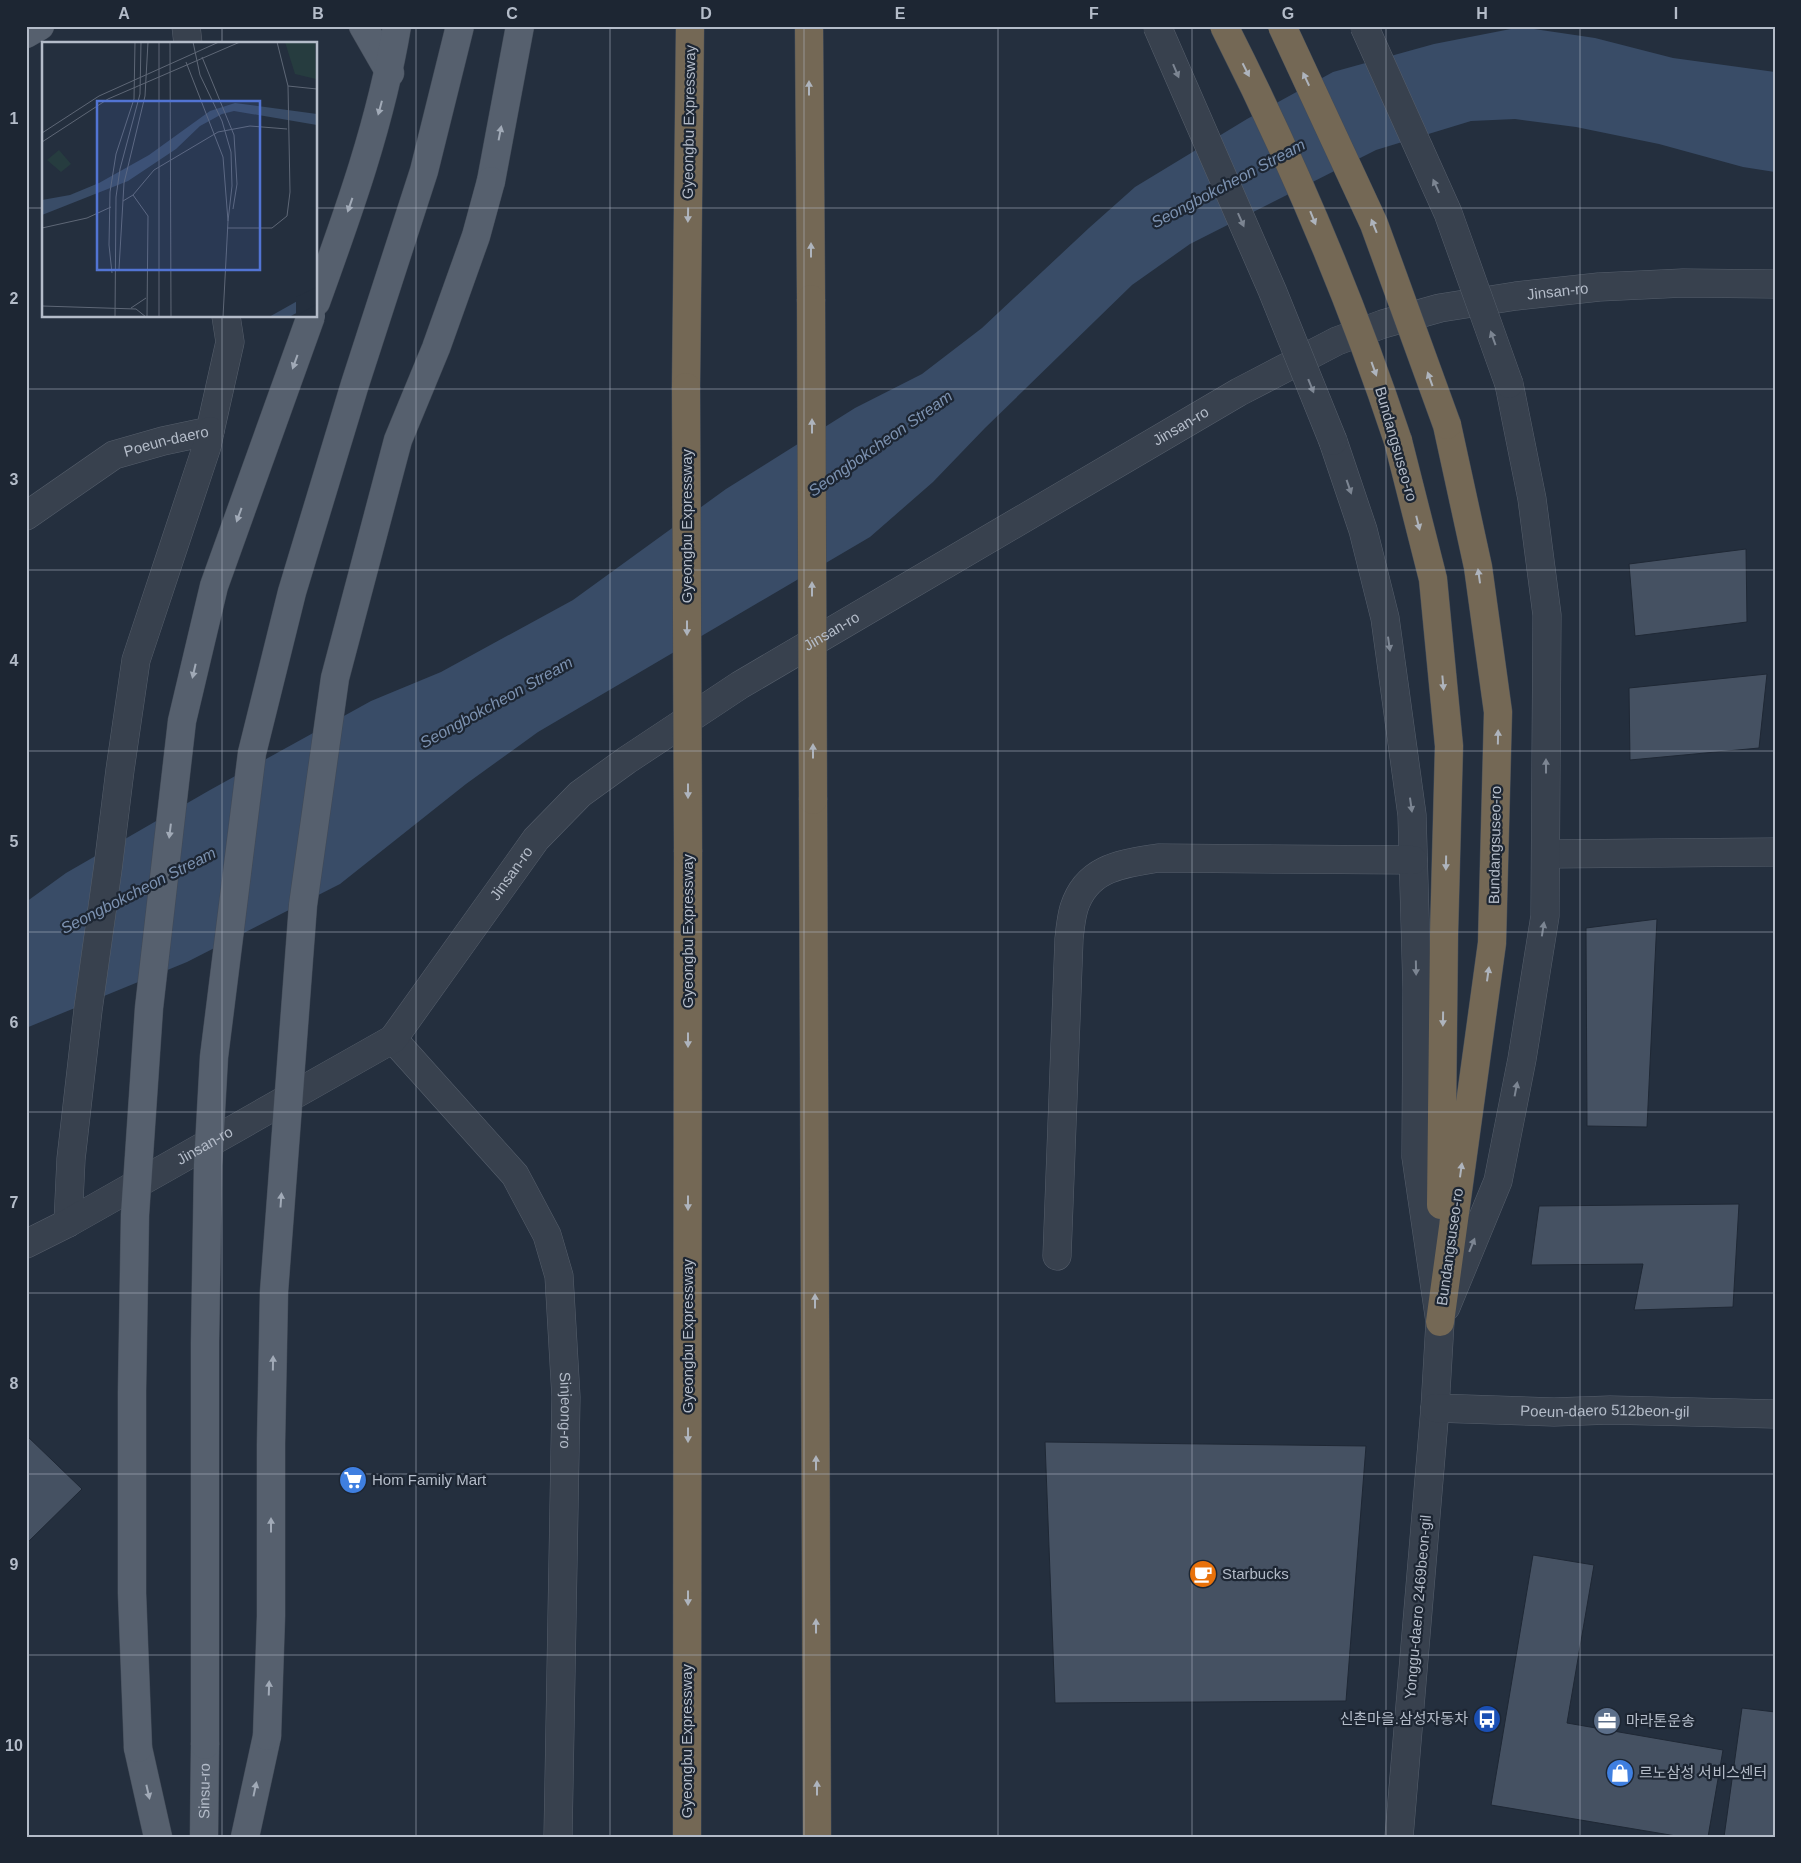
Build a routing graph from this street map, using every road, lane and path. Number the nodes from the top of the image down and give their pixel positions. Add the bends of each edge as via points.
1 (40, 26) edge
2 (186, 26) edge
3 (363, 26) edge
4 (398, 26) edge
5 (460, 26) edge
6 (520, 26) edge
7 (690, 26) edge
8 (809, 26) edge
9 (1157, 26) edge
10 (1224, 26) edge
11 (1282, 26) edge
12 (1364, 26) edge
13 (26, 34) edge
14 (188, 42) edge
15 (390, 73) junction
16 (1775, 284) edge
17 (318, 296) edge
18 (226, 318) edge
19 (310, 318) edge
20 (210, 431) junction
21 (26, 516) edge
22 (1775, 852) edge
23 (1546, 854) junction
24 (1413, 860) junction
25 (393, 1039) junction
26 (68, 1223) junction
27 (26, 1244) edge
28 (1058, 1256) dead end
29 (1440, 1322) junction
30 (1435, 1408) junction
31 (1775, 1414) edge
32 (158, 1837) edge
33 (204, 1837) edge
34 (245, 1837) edge
35 (558, 1837) edge
36 (687, 1837) edge
37 (817, 1837) edge
38 (1399, 1837) edge

1 - 13 main road
2 - 14 street
3 - 15 main road
4 - 15 main road
5 - 33 main road, Sinsu-ro, bridge via 424,170 292,592 252,753 214,1057 208,1166
34 -> 6 main road, bridge via 267,1736 272,1616 274,1292 303,905 335,678 398,440 436,348 491,181
7 -> 36 highway, Gyeongbu Expressway, bridge via 686,387
37 -> 8 highway, bridge
9 -> 24 street, bridge via 1272,290 1333,441 1364,530 1385,618 1412,815
10 -> 29 highway, Bundangsuseo-ro, bridge via 1260,97 1310,210 1374,368 1398,442 1433,579 1449,746
29 -> 11 highway, Bundangsuseo-ro, bridge via 1492,943 1498,712 1478,567 1447,425 1374,224
23 -> 12 street, bridge via 1546,615 1532,499 1509,384 1448,213
15 -> 17 main road via 366,159
16 - 25 street, Jinsan-ro via 1599,287 1440,308 1337,341 1240,392 740,685 580,794 536,839
18 - 20 street, Poeun-daero via 230,342
19 -> 32 main road, bridge via 214,586 182,721 149,1008 135,1215 132,1593 138,1748
20 - 21 street, Poeun-daero via 114,455
20 - 26 street via 136,660 88,1010 71,1160
22 - 23 street
29 -> 23 street via 1498,1181 1546,916
24 - 28 street via 1158,858 1103,870 1087,882 1074,907 1069,939
24 -> 29 street via 1417,989 1416,1157
25 - 26 street, Jinsan-ro
25 - 35 street, Sinjeong-ro via 515,1175 547,1235 559,1276 566,1397
26 - 27 street, Jinsan-ro
29 - 30 street, Yonggu-daero 2469beon-gil
30 - 31 street, Poeun-daero 512beon-gil
30 - 38 street, Yonggu-daero 2469beon-gil

